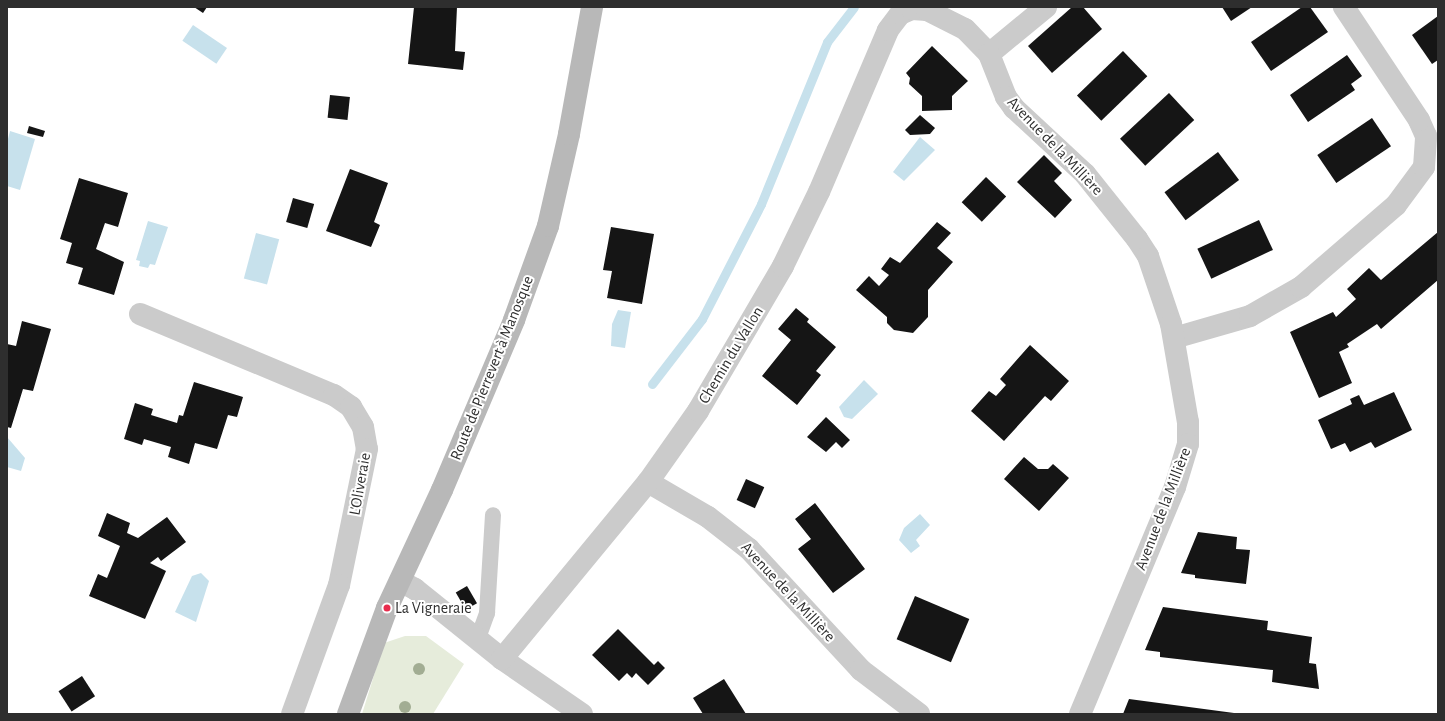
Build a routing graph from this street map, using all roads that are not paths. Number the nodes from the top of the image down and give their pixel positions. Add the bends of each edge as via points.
1 (592, 7) edge
2 (1046, 7) edge
3 (1344, 7) edge
4 (900, 14) joint
5 (989, 54) junction
6 (140, 314) dead end
7 (1174, 338) junction
8 (648, 482) junction
9 (492, 515) dead end
10 (400, 581) junction
11 (478, 638) junction
12 (502, 659) junction
13 (292, 714) edge
14 (348, 714) edge
15 (582, 714) edge
16 (919, 714) edge
17 (1080, 714) edge

1 - 10 main road, Route de Pierrevert à Manosque via 569,134 548,226 514,320
2 - 5 street
3 - 7 street via 1419,120 1426,136 1424,167 1396,205 1301,287 1250,316
4 - 5 street, Avenue de la Millière via 912,9 927,10 965,29
4 - 8 street, Chemin du Vallon via 888,30 783,266 698,411
5 - 7 street, Avenue de la Millière via 1006,97 1014,108 1085,174 1137,239 1156,279
6 - 13 street, L'Oliveraie via 334,396 351,406 363,427 367,449 339,585
7 - 17 street, Avenue de la Millière via 1188,422 1186,455
8 - 12 street, Chemin du Vallon
8 - 16 street, Avenue de la Millière via 708,517 749,549 861,670
9 - 11 lane via 487,613
10 - 11 street via 415,589
10 - 14 main road, Route de Pierrevert à Manosque
11 - 12 street
12 - 15 street

